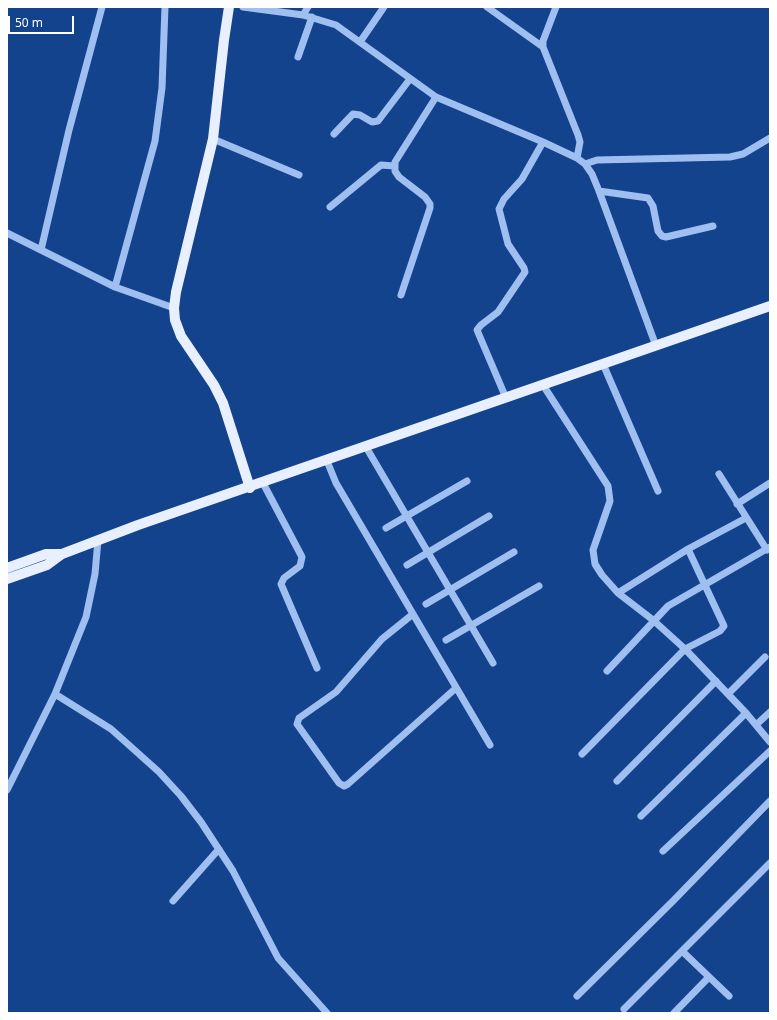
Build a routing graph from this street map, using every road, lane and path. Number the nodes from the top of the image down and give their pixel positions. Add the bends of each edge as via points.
1 (102, 7) edge
2 (165, 7) edge
3 (230, 7) edge
4 (242, 7) edge
5 (308, 7) edge
6 (384, 7) edge
7 (487, 7) edge
8 (556, 7) edge
9 (303, 15) junction
10 (312, 17) junction
11 (360, 42) junction
12 (543, 47) junction
13 (298, 57) dead end
14 (410, 79) junction
15 (436, 97) junction
16 (334, 134) dead end
17 (770, 138) edge
18 (214, 139) junction
19 (544, 142) junction
20 (577, 158) junction
21 (585, 164) junction
22 (394, 166) junction
23 (299, 175) dead end
24 (599, 191) junction
25 (330, 207) dead end
26 (713, 226) dead end
27 (7, 233) edge
28 (41, 250) junction
29 (115, 287) junction
30 (401, 294) dead end
31 (770, 306) edge
32 (174, 308) junction
33 (654, 342) junction
34 (603, 364) junction
35 (543, 385) junction
36 (505, 395) junction
37 (366, 447) junction
38 (329, 466) junction
39 (719, 474) dead end
40 (467, 481) dead end
41 (263, 483) junction
42 (770, 483) edge
43 (250, 488) junction
44 (658, 491) dead end
45 (737, 504) junction
46 (490, 516) dead end
47 (406, 517) junction
48 (746, 518) junction
49 (386, 528) dead end
50 (98, 540) junction
51 (688, 549) junction
52 (768, 549) edge
53 (514, 552) dead end
54 (62, 554) junction
55 (428, 554) junction
56 (407, 565) dead end
57 (7, 568) edge
58 (7, 579) edge
59 (706, 583) junction
60 (539, 586) dead end
61 (450, 591) junction
62 (618, 593) junction
63 (426, 604) dead end
64 (413, 614) junction
65 (653, 620) junction
66 (471, 626) junction
67 (446, 640) dead end
68 (685, 649) junction
69 (765, 657) dead end
70 (493, 663) dead end
71 (317, 668) dead end
72 (607, 671) dead end
73 (716, 681) junction
74 (456, 688) junction
75 (55, 694) junction
76 (728, 694) junction
77 (746, 712) junction
78 (770, 712) edge
79 (757, 724) junction
80 (770, 742) edge
81 (490, 745) dead end
82 (770, 751) edge
83 (582, 754) dead end
84 (617, 781) dead end
85 (7, 790) edge
86 (770, 801) edge
87 (641, 816) dead end
88 (219, 849) junction
89 (662, 851) dead end
90 (770, 863) edge
91 (173, 901) dead end
92 (682, 951) junction
93 (709, 977) junction
94 (577, 996) dead end
95 (729, 996) dead end
96 (624, 1009) dead end
97 (327, 1013) edge
98 (674, 1013) edge

1 - 28 street via 69,130
2 - 29 street via 162,88 156,135
3 - 18 main road
4 - 9 street
5 - 9 street
6 - 11 street
7 - 12 street
8 - 12 street
9 - 10 street
10 - 11 street via 336,25
10 - 13 street
11 - 14 street
12 - 20 street via 578,135 580,142
14 - 15 street
14 - 16 street via 378,121 372,122 353,114
15 - 19 street
15 - 22 street
17 - 21 street via 743,154 730,157 597,160
18 - 23 street
18 - 32 main road
19 - 20 street
19 - 36 street via 522,179 504,199 499,209 508,244 525,272 502,307 481,324 478,330
20 - 21 street
21 - 24 street
22 - 25 street via 381,165
22 - 30 street via 399,177 430,204
24 - 26 street via 648,198 653,206 658,231 662,236
24 - 33 street
27 - 28 street
28 - 29 street
29 - 32 street
31 - 33 main road
32 - 43 main road via 181,336 224,403
33 - 34 main road
34 - 35 main road
34 - 44 street
35 - 36 main road
35 - 62 street via 608,486 610,501 594,544 593,556 602,575
36 - 37 main road
37 - 38 main road
37 - 47 street
38 - 41 main road
38 - 64 street via 336,483
39 - 45 street
40 - 47 street
41 - 43 main road
41 - 71 street via 302,558 300,566 284,578 281,584
42 - 45 street
43 - 50 main road
45 - 48 street
46 - 55 street
47 - 49 street
47 - 55 street
48 - 51 street
48 - 52 street
50 - 54 main road
50 - 75 street via 92,596
51 - 59 street
51 - 62 street
52 - 59 street
53 - 61 street
54 - 57 main road via 46,554
54 - 58 main road via 47,565
55 - 56 street
55 - 61 street
59 - 65 street via 672,603
59 - 68 street via 724,626 720,631
60 - 66 street
61 - 63 street
61 - 66 street
62 - 65 street
64 - 74 street
64 - 74 street via 382,639 336,692 300,718 297,724 339,783 344,786
65 - 68 street
65 - 72 street
66 - 67 street
66 - 70 street
68 - 73 street
68 - 83 street
69 - 76 street
73 - 76 street
73 - 84 street
74 - 81 street
75 - 85 street
75 - 88 street via 111,729 149,763 181,796
76 - 77 street
77 - 79 street
77 - 87 street
78 - 79 street
79 - 80 street
82 - 89 street
86 - 94 street
88 - 91 street
88 - 97 street via 278,958
90 - 92 street
92 - 93 street
92 - 96 street
93 - 95 street
93 - 98 street

